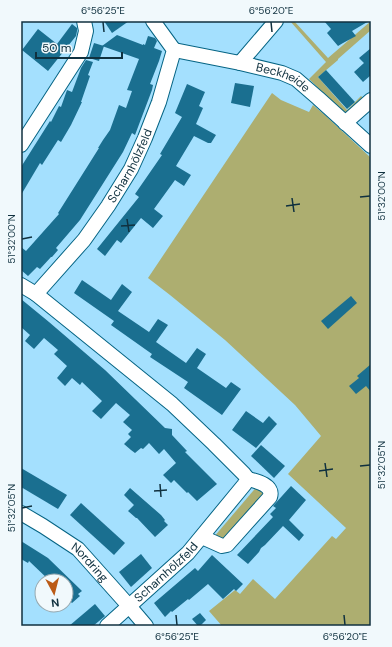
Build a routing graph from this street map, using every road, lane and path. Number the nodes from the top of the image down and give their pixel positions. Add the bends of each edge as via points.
1 (84, 21) edge
2 (153, 21) edge
3 (276, 21) edge
4 (174, 50) junction
5 (240, 63) junction
6 (371, 100) edge
7 (346, 123) junction
8 (21, 145) edge
9 (371, 146) edge
10 (21, 285) edge
11 (36, 294) junction
12 (248, 479) junction
13 (21, 513) edge
14 (202, 537) junction
15 (129, 606) junction
16 (107, 626) edge
17 (146, 626) edge

1 - 8 street via 86,31 81,52
2 - 4 street
3 - 5 street
4 - 5 street, Beckheide
4 - 11 street, Scharnhölzfeld via 159,102 131,170 84,240
5 - 7 street, Beckheide via 296,79
6 - 7 street
7 - 9 street, Beckheide
10 - 11 street, Scharnhölzfeld
11 - 12 street, Scharnhölzfeld via 172,404
12 - 14 street, Scharnhölzfeld
12 - 14 street, Scharnhölzfeld via 262,483 270,490 270,497 226,545 222,546
13 - 15 street, Nordring via 78,549
14 - 15 street, Scharnhölzfeld via 188,553
15 - 16 street, Scharnhölzfeld
15 - 17 street, Nordring

